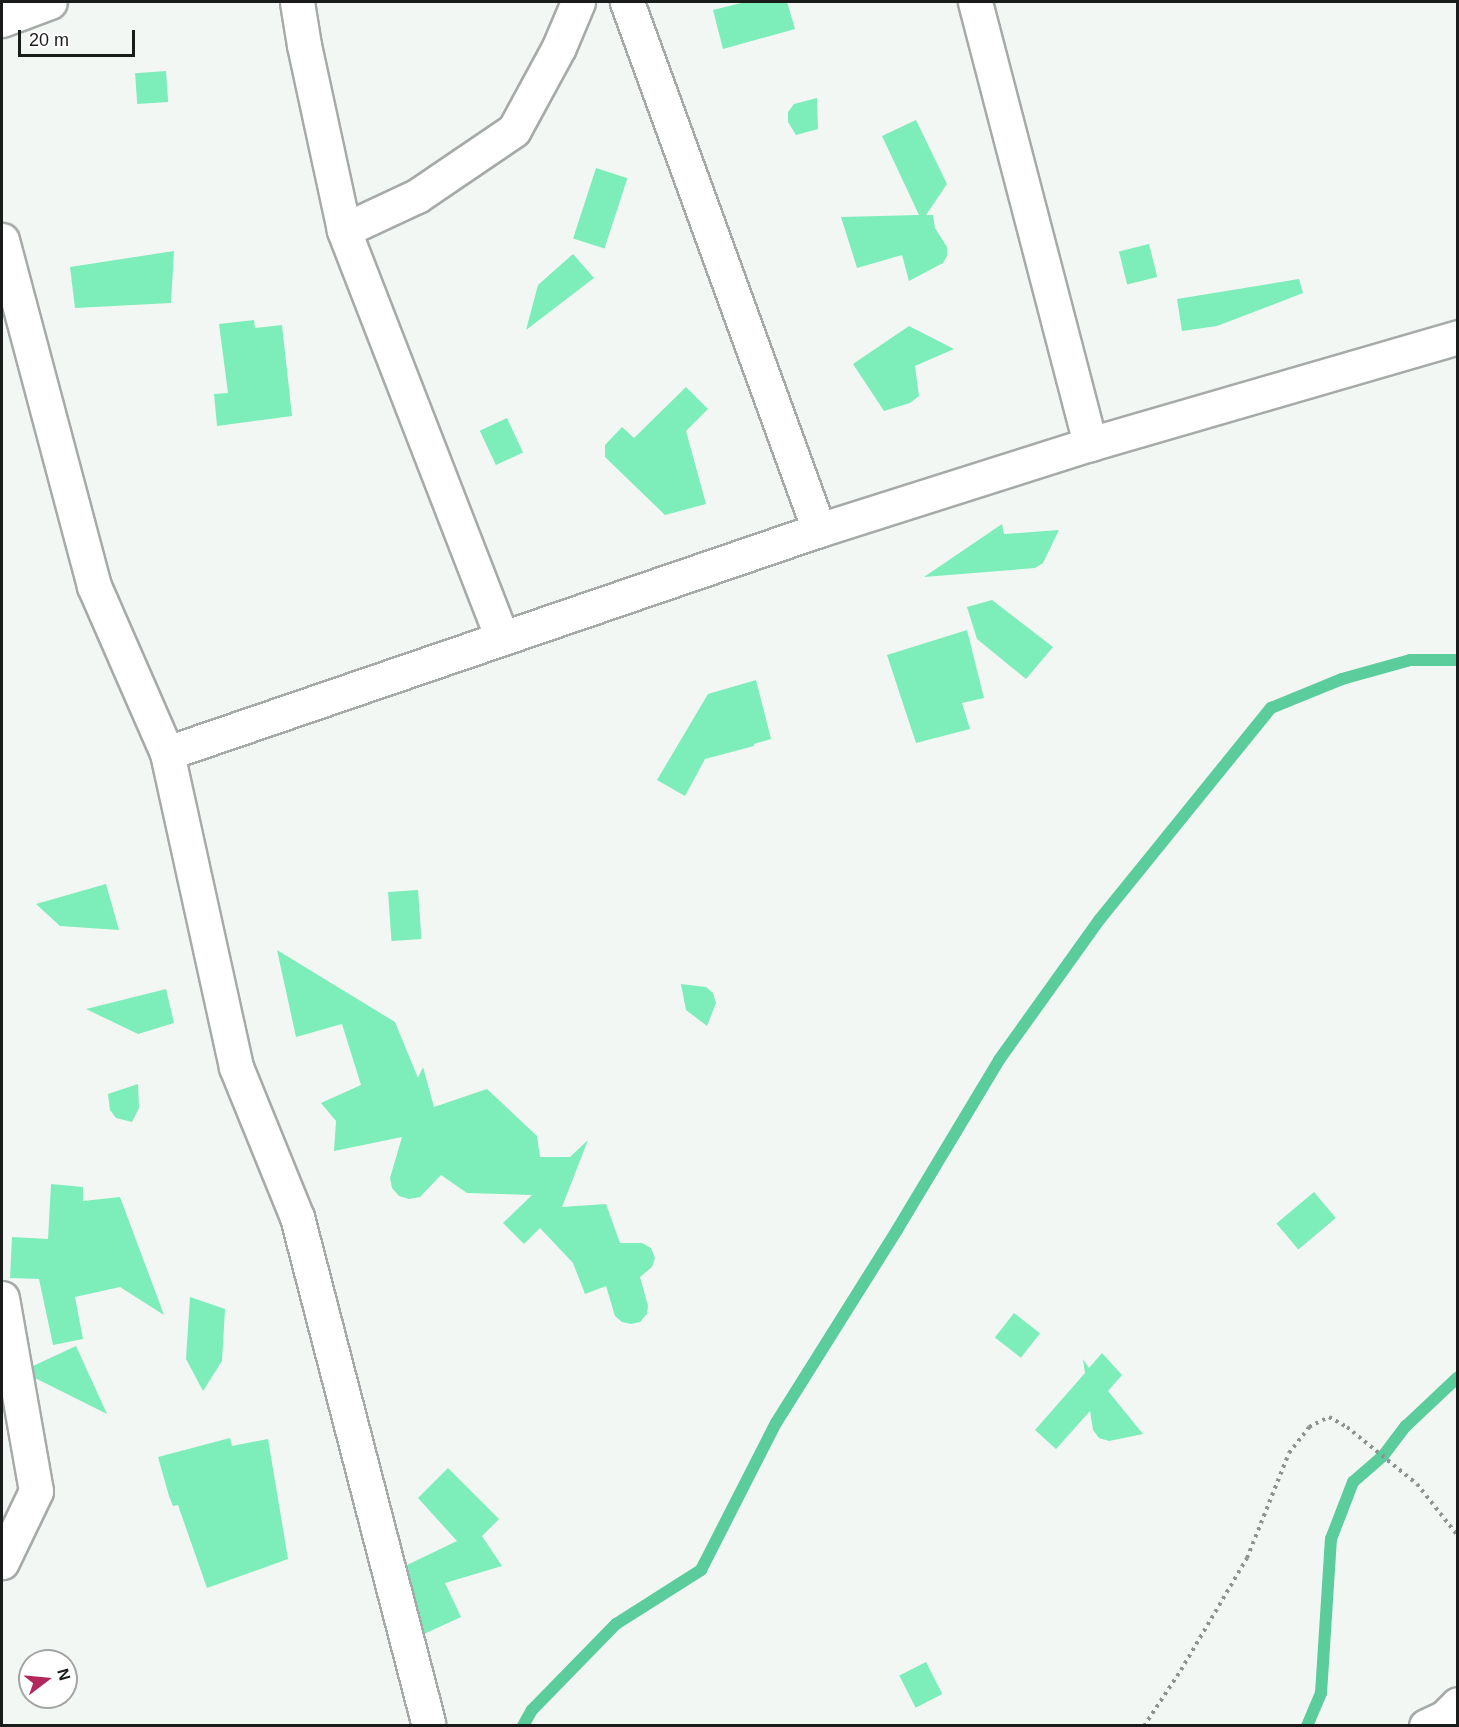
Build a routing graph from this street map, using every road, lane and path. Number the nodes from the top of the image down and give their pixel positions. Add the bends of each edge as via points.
1 (50, 2) edge
2 (297, 2) edge
3 (578, 2) edge
4 (627, 2) edge
5 (975, 2) edge
6 (2, 20) edge
7 (344, 230) junction
8 (2, 240) edge
9 (1458, 337) edge
10 (1090, 444) junction
11 (819, 530) junction
12 (502, 638) junction
13 (167, 753) junction
14 (2, 1298) edge
15 (1458, 1536) edge
16 (2, 1562) edge
17 (1458, 1704) edge
18 (428, 1722) dead end
19 (1144, 1725) edge
20 (1426, 1725) edge

1 - 6 street
2 - 7 street
3 - 7 street via 559,47 514,130 417,196
4 - 11 street
5 - 10 street
7 - 12 street
8 - 13 street via 94,586
9 - 10 street
10 - 11 street
11 - 12 street
12 - 13 street
13 - 18 street via 236,1067 297,1217
14 - 16 street via 36,1491
15 - 19 path via 1417,1484 1347,1427 1329,1417 1310,1427 1289,1453 1247,1558
17 - 20 street via 1445,1717

